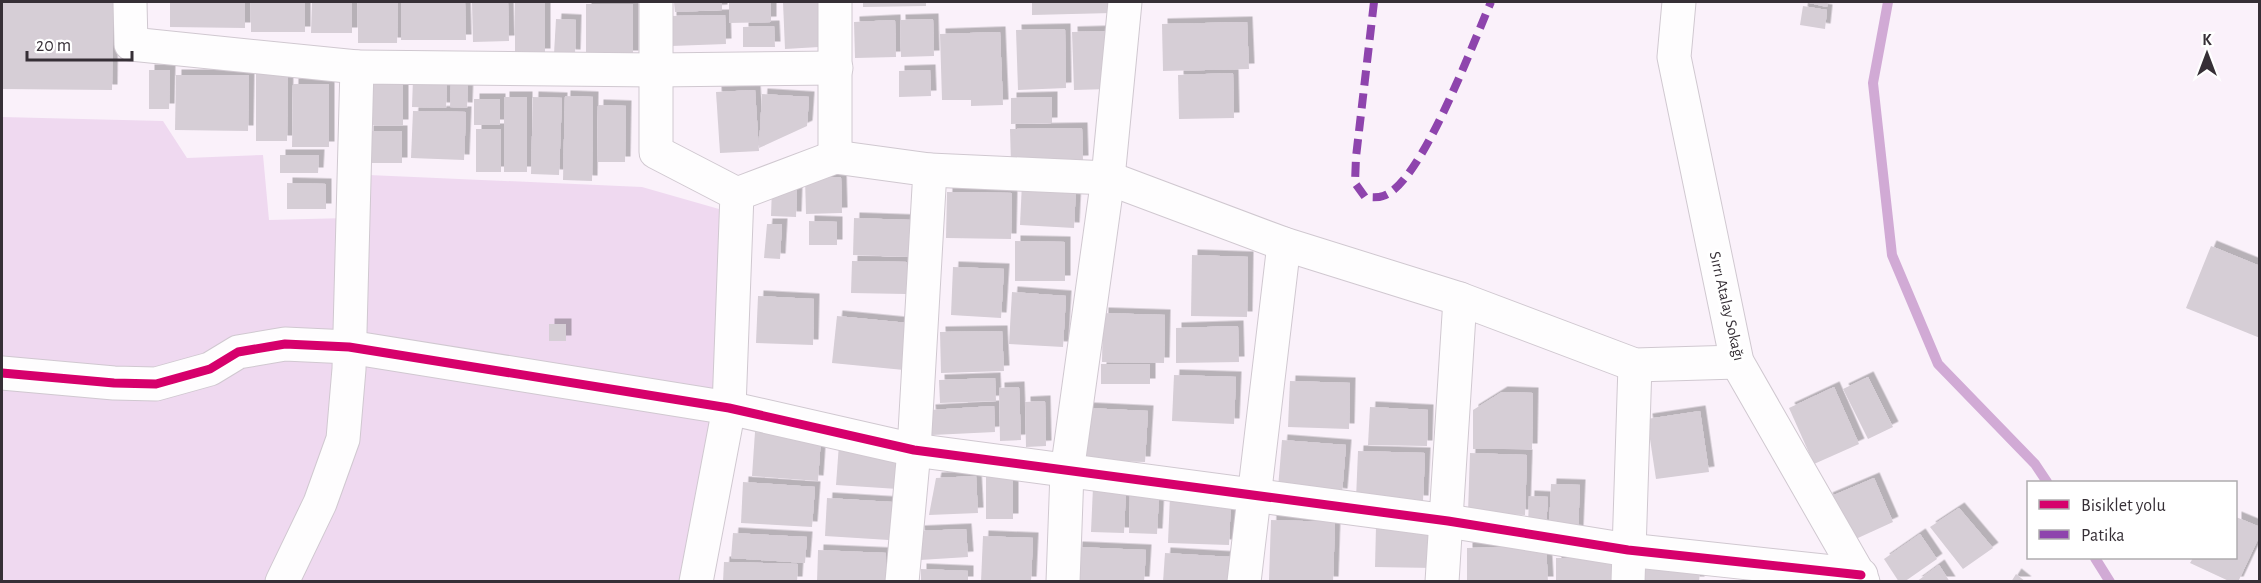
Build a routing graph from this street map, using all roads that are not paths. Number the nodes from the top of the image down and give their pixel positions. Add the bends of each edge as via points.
1 (130, 2) edge
2 (656, 2) edge
3 (835, 2) edge
4 (1125, 2) edge
5 (1679, 2) edge
6 (357, 67) junction
7 (836, 68) junction
8 (656, 70) junction
9 (835, 157) junction
10 (930, 170) junction
11 (1108, 178) junction
12 (737, 194) junction
13 (1284, 244) junction
14 (1460, 299) junction
15 (349, 347) junction
16 (1737, 362) junction
17 (1635, 365) junction
18 (2, 373) edge
19 (729, 408) junction
20 (914, 450) junction
21 (1067, 472) junction
22 (1252, 496) junction
23 (1448, 521) junction
24 (1628, 566) edge
25 (1862, 578) edge
26 (282, 582) edge
27 (696, 582) edge
28 (902, 582) edge
29 (1063, 582) edge
30 (1244, 582) edge
31 (1443, 582) edge

1 - 6 street via 131,44
2 - 8 street
3 - 7 street
4 - 11 street
5 - 16 street, Sırrı Atalay Sokağı via 1674,57
6 - 8 street
6 - 15 street
7 - 8 street
7 - 9 street
8 - 12 street via 656,152
9 - 10 street
9 - 12 street
10 - 11 street
10 - 20 street
11 - 13 street
11 - 21 street
12 - 19 street
13 - 14 street
13 - 22 street
14 - 17 street
14 - 23 street
15 - 18 street via 285,344 238,352 210,369 156,384
15 - 19 street
15 - 26 street via 343,439 320,503
16 - 17 street
16 - 25 street, Sırrı Atalay Sokağı
17 - 24 street
19 - 20 street
19 - 27 street
20 - 21 street
20 - 28 street
21 - 22 street
21 - 29 street
22 - 23 street
22 - 30 street
23 - 24 street
23 - 31 street
24 - 25 street

